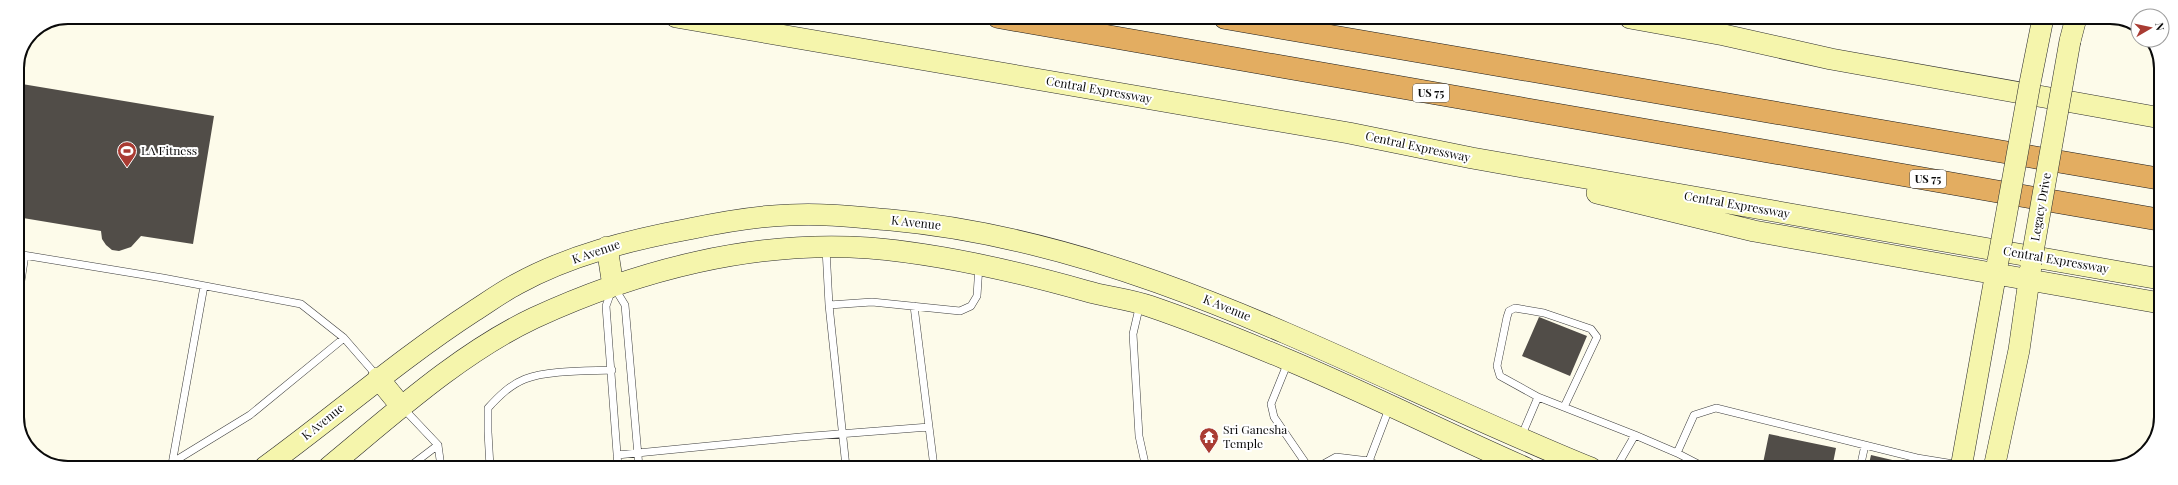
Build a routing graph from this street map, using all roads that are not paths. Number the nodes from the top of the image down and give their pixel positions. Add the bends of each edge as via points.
1 (716, 24) edge
2 (1038, 24) edge
3 (1260, 24) edge
4 (1663, 24) edge
5 (2074, 24) edge
6 (2041, 26) edge
7 (2154, 117) edge
8 (1455, 155) junction
9 (2154, 178) edge
10 (827, 214) junction
11 (2154, 219) edge
12 (607, 247) junction
13 (826, 247) junction
14 (25, 255) joint
15 (24, 262) edge
16 (979, 264) junction
17 (1997, 268) junction
18 (2030, 272) junction
19 (2154, 278) edge
20 (204, 286) junction
21 (613, 286) junction
22 (2154, 302) edge
23 (1140, 304) junction
24 (829, 305) junction
25 (914, 306) junction
26 (344, 338) junction
27 (1289, 360) junction
28 (612, 370) junction
29 (378, 378) junction
30 (1538, 396) junction
31 (401, 406) junction
32 (1390, 406) junction
33 (1564, 406) junction
34 (929, 427) junction
35 (1635, 434) junction
36 (842, 435) junction
37 (1521, 438) junction
38 (438, 445) junction
39 (1865, 445) junction
40 (1677, 453) junction
41 (638, 454) junction
42 (617, 455) junction
43 (1917, 458) junction
44 (169, 461) edge
45 (176, 461) edge
46 (273, 461) edge
47 (336, 461) edge
48 (417, 461) edge
49 (441, 461) edge
50 (490, 461) edge
51 (618, 461) edge
52 (639, 461) edge
53 (845, 461) edge
54 (933, 461) edge
55 (1144, 461) edge
56 (1305, 461) edge
57 (1329, 461) edge
58 (1369, 461) joint
59 (1505, 461) edge
60 (1516, 461) edge
61 (1575, 461) edge
62 (1620, 461) edge
63 (1692, 461) edge
64 (1862, 461) edge
65 (1916, 461) edge
66 (1933, 461) edge
67 (1966, 461) edge
68 (1995, 461) edge

1 - 8 main road, Central Expressway via 1341,132
2 - 11 highway, US 75
3 - 9 highway
4 - 7 main road via 1831,59
5 - 18 main road, Legacy Drive, bridge
6 - 17 main road, bridge
8 - 17 main road via 1715,223 1833,247
8 - 19 main road, Central Expressway
10 - 12 main road, K Avenue via 744,219
10 - 13 main road
10 - 37 main road, K Avenue via 937,224 986,233 1132,273 1214,302 1306,341
12 - 21 main road
12 - 29 main road, K Avenue via 517,284 454,324
13 - 16 main road via 868,248
13 - 21 main road via 712,259
13 - 24 lane
14 - 15 lane
14 - 20 lane
16 - 23 main road
16 - 25 lane via 976,296 972,306 960,311
17 - 18 main road
17 - 67 main road
18 - 22 main road
18 - 68 main road, Legacy Drive via 2019,350
20 - 26 lane via 301,304
20 - 44 lane
21 - 28 lane via 606,306
21 - 31 main road via 532,319 473,354
21 - 41 lane via 625,305
23 - 27 main road
23 - 55 lane via 1133,334 1139,436
24 - 25 lane via 872,302
24 - 36 lane
25 - 34 lane
26 - 29 lane
26 - 45 lane via 250,416
27 - 32 main road
27 - 56 lane via 1271,404 1274,417
28 - 42 lane
28 - 50 lane via 555,373 526,379 502,393 488,408
29 - 31 main road
29 - 46 main road, K Avenue
30 - 33 lane
30 - 33 lane via 1500,376 1497,366 1507,317 1509,311 1515,308 1544,313 1591,329 1597,337
30 - 37 lane
31 - 38 lane
31 - 47 main road
32 - 58 lane
32 - 59 main road
33 - 35 lane
34 - 36 lane
34 - 54 lane
35 - 40 lane
35 - 62 lane
36 - 41 lane via 763,440
36 - 53 lane
37 - 60 main road
37 - 61 main road, K Avenue
38 - 48 lane
38 - 49 lane
39 - 40 lane via 1716,408 1694,415
39 - 43 lane
39 - 64 lane
40 - 63 lane
41 - 42 lane
41 - 52 lane
42 - 51 lane
43 - 65 lane
43 - 66 lane
57 - 58 lane via 1336,457

